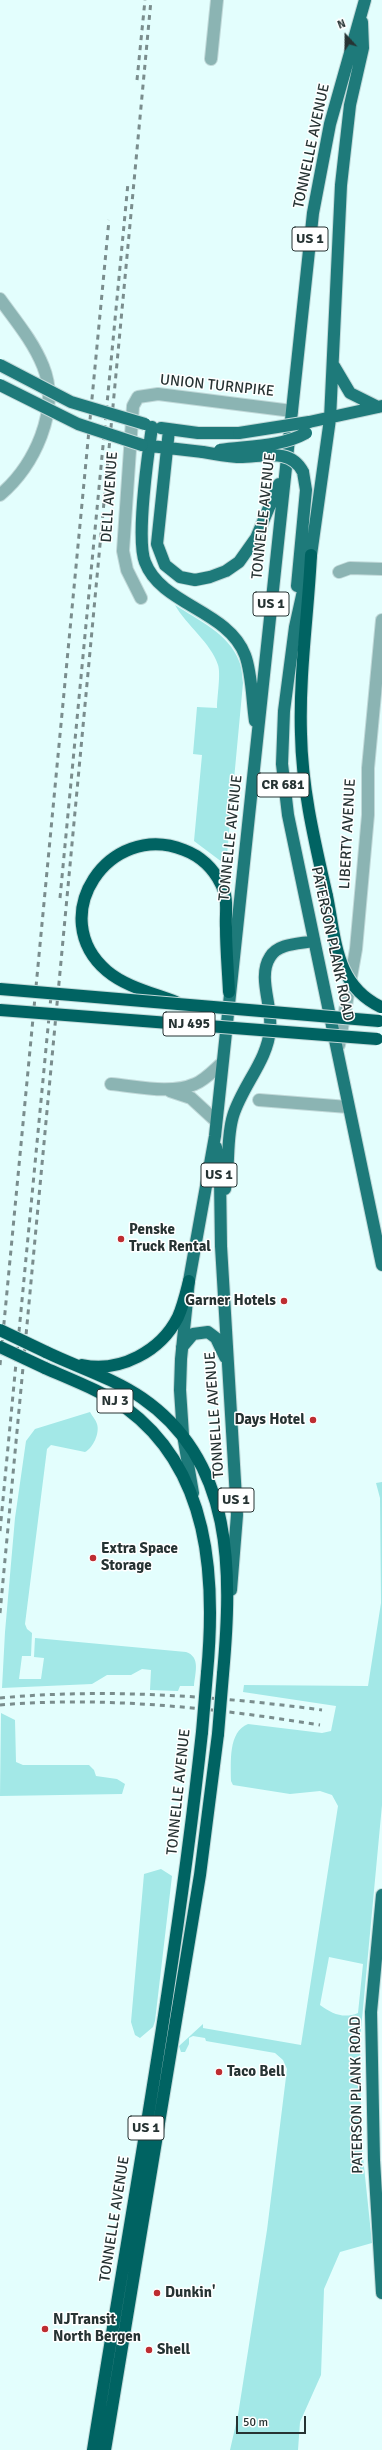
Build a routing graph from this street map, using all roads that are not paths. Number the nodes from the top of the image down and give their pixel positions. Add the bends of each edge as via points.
1 (217, 0) edge
2 (365, 0) edge
3 (362, 13) junction
4 (211, 60) dead end
5 (0, 299) edge
6 (0, 365) edge
7 (334, 366) junction
8 (0, 385) edge
9 (138, 397) joint
10 (380, 406) edge
11 (292, 411) junction
12 (330, 419) junction
13 (148, 426) junction
14 (307, 428) junction
15 (169, 430) junction
16 (146, 446) junction
17 (167, 449) junction
18 (203, 452) junction
19 (285, 470) junction
20 (0, 495) edge
21 (311, 555) junction
22 (382, 569) edge
23 (339, 572) dead end
24 (141, 598) dead end
25 (382, 620) edge
26 (295, 627) junction
27 (258, 737) junction
28 (314, 941) junction
29 (0, 989) edge
30 (229, 992) junction
31 (184, 1006) junction
32 (381, 1007) edge
33 (0, 1010) edge
34 (380, 1021) edge
35 (380, 1040) edge
36 (338, 1049) junction
37 (222, 1063) junction
38 (111, 1084) dead end
39 (163, 1089) junction
40 (259, 1100) dead end
41 (348, 1107) junction
42 (216, 1121) junction
43 (214, 1136) junction
44 (376, 1213) edge
45 (220, 1214) junction
46 (382, 1266) edge
47 (189, 1281) junction
48 (0, 1330) edge
49 (0, 1347) edge
50 (182, 1347) junction
51 (61, 1360) junction
52 (227, 1361) junction
53 (183, 1435) junction
54 (194, 1497) junction
55 (229, 1614) junction
56 (382, 1895) edge
57 (382, 2293) edge
58 (94, 2450) edge
59 (105, 2450) edge

1 - 4 street
2 - 3 main road, TONNELLE AVENUE / US 1
3 - 7 main road via 363,48 350,105 341,184
3 - 11 main road, TONNELLE AVENUE / US 1 via 337,96 319,174
5 - 20 street via 37,353 46,374 49,396 42,430 33,452 20,474
6 - 13 main road, PATERSON PLANK ROAD, bridge via 71,402
7 - 10 main road via 350,393
7 - 12 main road
8 - 16 main road, PATERSON PLANK ROAD, bridge via 78,424
9 - 11 street, UNION TURNPIKE via 158,394
9 - 24 street, DELL AVENUE via 133,406 123,551 127,570
10 - 12 main road
11 - 19 main road, TONNELLE AVENUE / US 1
12 - 14 main road, PATERSON PLANK ROAD
12 - 21 main road, PATERSON PLANK ROAD
13 - 15 main road, PATERSON PLANK ROAD
13 - 16 main road
14 - 15 main road, PATERSON PLANK ROAD, bridge via 239,433
14 - 18 main road, PATERSON PLANK ROAD, bridge via 296,438
15 - 17 main road
16 - 17 main road, PATERSON PLANK ROAD
16 - 27 main road via 142,537 145,563 159,582 226,628 238,641 250,672
17 - 18 main road, PATERSON PLANK ROAD
17 - 19 main road via 158,552 169,570 187,579 202,579 219,574 233,567 244,556 264,523
18 - 26 main road, PATERSON PLANK ROAD, bridge via 237,457 282,456 298,464 303,472 306,490
19 - 27 main road, TONNELLE AVENUE / US 1
21 - 26 main road, PATERSON PLANK ROAD / CR 681
21 - 32 highway, bridge via 302,676 301,734 306,793 344,973 360,994
22 - 23 street via 350,568
25 - 36 street, LIBERTY AVENUE via 368,768 368,815 356,949
26 - 28 main road, PATERSON PLANK ROAD / CR 681 via 284,711 283,781
27 - 30 main road, TONNELLE AVENUE / US 1
28 - 36 main road, PATERSON PLANK ROAD / CR 681
28 - 45 main road via 279,949 267,962 265,974 270,1015 269,1038 233,1117 227,1178
29 - 31 highway, NJ 495, bridge
30 - 31 highway, bridge via 226,899 221,884 209,866 193,854 174,846 154,844 133,847 102,866 87,890 82,923 86,940 102,966 124,982
30 - 37 main road, TONNELLE AVENUE / US 1
31 - 34 highway, NJ 495, bridge
33 - 35 highway, NJ 495, bridge
36 - 41 main road, PATERSON PLANK ROAD / CR 681
37 - 39 street via 196,1084
37 - 42 main road, TONNELLE AVENUE / US 1
38 - 39 street
39 - 42 street via 191,1098
40 - 41 street
41 - 44 main road, PATERSON PLANK ROAD / CR 681
42 - 43 main road, TONNELLE AVENUE / US 1
43 - 45 main road, TONNELLE AVENUE / US 1 via 220,1176
43 - 47 main road, TONNELLE AVENUE / US 1
44 - 46 main road, PATERSON PLANK ROAD / CR 681
45 - 52 main road, TONNELLE AVENUE / US 1
47 - 50 main road, TONNELLE AVENUE / US 1
47 - 51 highway via 178,1316 168,1332 141,1355 119,1364 104,1366 87,1366
48 - 51 highway, NJ 3, bridge
49 - 54 highway, NJ 3, bridge via 110,1398 138,1418 171,1454
50 - 52 main road via 193,1334 208,1332 216,1338
50 - 53 main road, TONNELLE AVENUE / US 1 via 180,1390
51 - 53 highway, NJ 3 via 140,1397 173,1423
52 - 55 main road, TONNELLE AVENUE / US 1 via 237,1515
53 - 54 main road, TONNELLE AVENUE / US 1
53 - 55 highway, NJ 3 via 208,1480 220,1514 226,1552
54 - 58 highway, TONNELLE AVENUE / US 1, bridge via 205,1546 211,1596 194,1812
55 - 59 highway, TONNELLE AVENUE / US 1, bridge via 218,1734 200,1875
56 - 57 main road, PATERSON PLANK ROAD via 371,2019 374,2160

